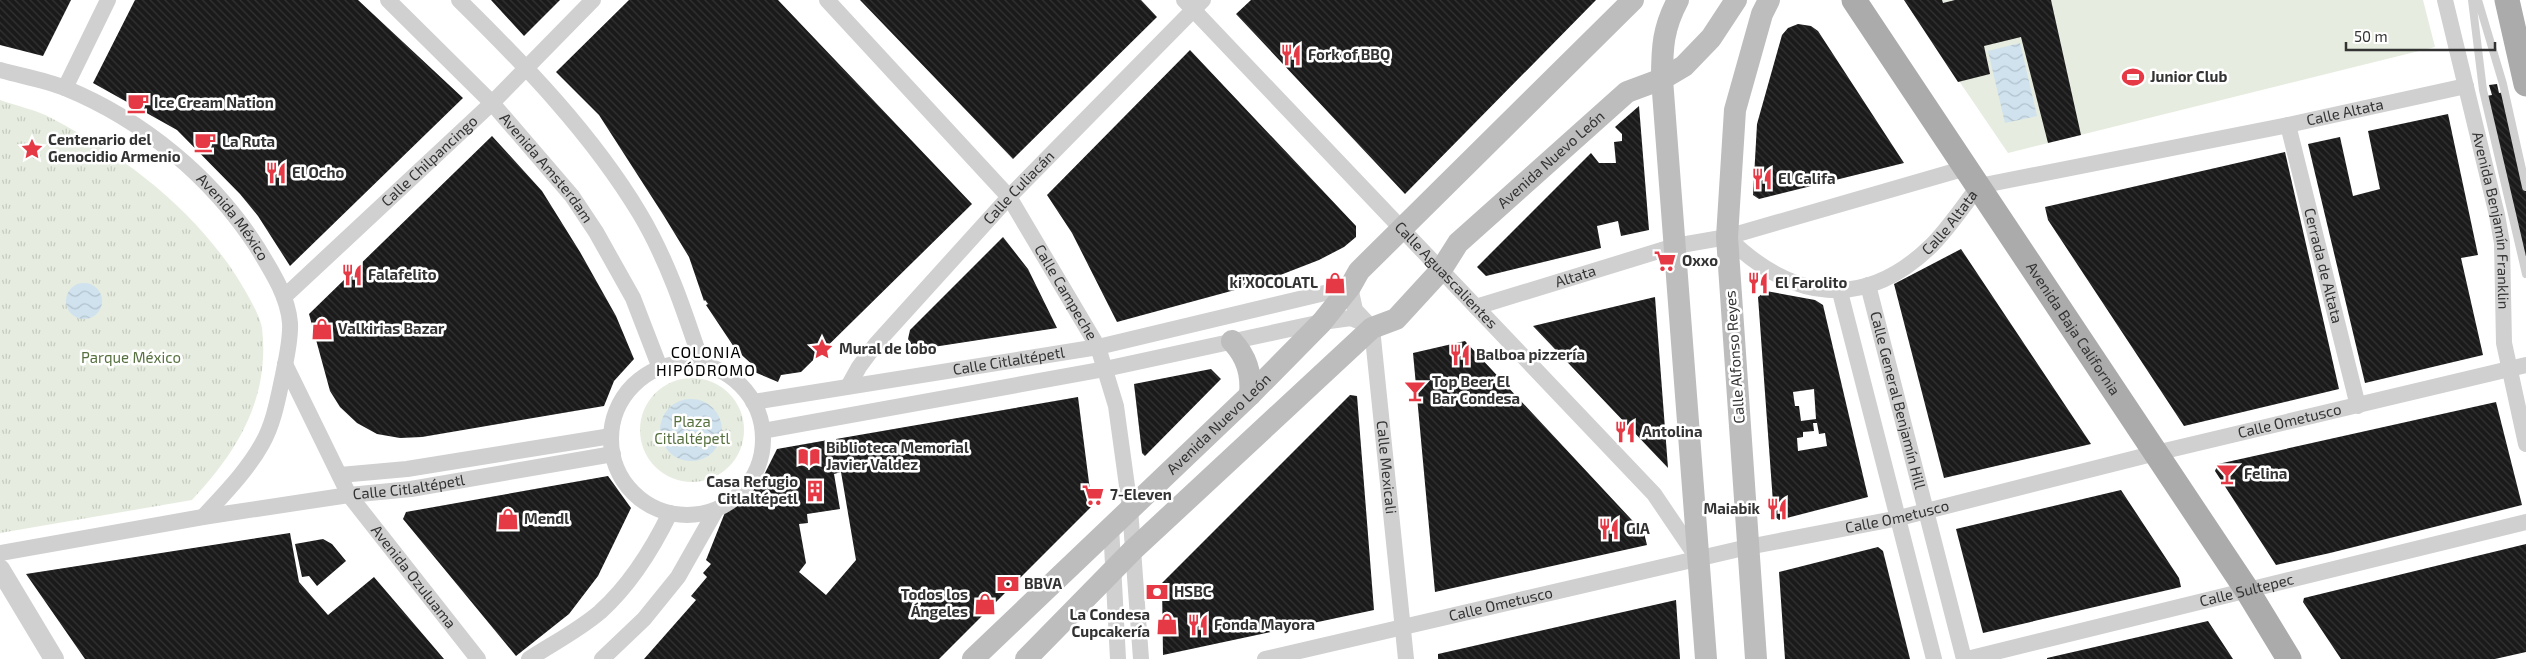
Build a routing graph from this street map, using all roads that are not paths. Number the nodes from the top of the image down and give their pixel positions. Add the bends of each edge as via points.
1 (108, 0) edge
2 (388, 0) edge
3 (459, 0) edge
4 (593, 0) edge
5 (827, 0) edge
6 (1633, 0) edge
7 (1678, 0) edge
8 (1736, 0) edge
9 (1769, 0) edge
10 (1854, 0) edge
11 (2445, 0) edge
12 (2472, 0) edge
13 (2478, 0) edge
14 (2506, 0) edge
15 (1193, 3) edge
16 (527, 67) junction
17 (0, 70) edge
18 (2525, 76) edge
19 (1662, 78) junction
20 (2466, 86) junction
21 (65, 88) junction
22 (492, 103) junction
23 (2288, 125) junction
24 (1972, 177) junction
25 (2526, 187) edge
26 (1009, 197) junction
27 (1402, 229) junction
28 (1727, 237) junction
29 (1675, 246) junction
30 (1441, 270) junction
31 (2526, 274) edge
32 (1868, 285) junction
33 (1350, 287) junction
34 (1840, 292) junction
35 (284, 297) junction
36 (1476, 307) junction
37 (1322, 322) junction
38 (1372, 328) junction
39 (1232, 341) junction
40 (1098, 347) junction
41 (285, 364) junction
42 (702, 364) junction
43 (2526, 365) edge
44 (660, 368) junction
45 (2509, 368) junction
46 (1105, 369) junction
47 (849, 385) junction
48 (1250, 395) junction
49 (753, 402) junction
50 (2358, 406) junction
51 (763, 431) junction
52 (611, 436) junction
53 (2526, 444) edge
54 (2156, 453) junction
55 (613, 454) junction
56 (406, 469) junction
57 (340, 475) junction
58 (411, 489) junction
59 (349, 495) junction
60 (1130, 508) junction
61 (716, 510) junction
62 (1926, 511) junction
63 (670, 513) junction
64 (203, 517) junction
65 (1899, 518) junction
66 (2526, 522) edge
67 (1111, 526) junction
68 (1748, 547) junction
69 (1133, 550) junction
70 (0, 554) edge
71 (1698, 559) junction
72 (0, 569) edge
73 (1113, 570) junction
74 (2247, 590) junction
75 (1403, 627) junction
76 (54, 659) edge
77 (478, 659) edge
78 (529, 659) edge
79 (602, 659) edge
80 (973, 659) edge
81 (1026, 659) edge
82 (1118, 659) edge
83 (1141, 659) edge
84 (1265, 659) edge
85 (1406, 659) edge
86 (1706, 659) edge
87 (1756, 659) edge
88 (1934, 659) edge
89 (1966, 659) edge
90 (2289, 659) edge

1 - 21 street
2 - 22 street, Avenida Amsterdam
3 - 16 street
4 - 16 street, Calle Chilpancingo
5 - 26 street, Calle Campeche
6 - 27 main road, Avenida Nuevo León
7 - 19 main road via 1668,17 1662,40
8 - 19 main road, Avenida Nuevo León via 1699,52 1684,66
9 - 28 main road, Calle Alfonso Reyes via 1762,14 1735,110
10 - 24 main road, Avenida Baja California
11 - 20 street, Avenida Benjamín Franklin
12 - 31 lane via 2483,90
13 - 25 lane via 2503,84
14 - 18 main road
15 - 26 street, Calle Culiacán
15 - 27 street, Calle Aguascalientes
16 - 22 street, Calle Chilpancingo
16 - 42 street via 602,158 641,214 673,280
17 - 21 street, Avenida México
19 - 29 main road
19 - 30 main road, Avenida Nuevo León via 1627,92 1458,244
20 - 23 street, Calle Altata
20 - 45 street, Avenida Benjamín Franklin via 2502,243 2504,343
21 - 35 street, Avenida México via 114,112 195,172 239,220
22 - 35 street, Calle Chilpancingo
22 - 44 street, Avenida Amsterdam via 572,196 596,232 633,298
23 - 24 street, Calle Altata
23 - 50 street, Cerrada de Altata
24 - 28 street, Calle Altata
24 - 32 street, Calle Altata via 1946,230 1930,247 1891,275
24 - 54 main road, Avenida Baja California
26 - 40 street, Calle Campeche
26 - 47 street, Calle Culiacán via 876,344
27 - 30 street, Calle Aguascalientes
27 - 33 main road, Avenida Nuevo León via 1359,271
28 - 29 street, Altata
28 - 34 street, Calle Altata via 1745,256 1767,271 1791,282
28 - 68 main road, Calle Alfonso Reyes
29 - 36 street, Altata
29 - 71 main road
30 - 36 street, Calle Aguascalientes
30 - 38 main road, Avenida Nuevo León via 1396,319
32 - 34 street, Calle Altata
32 - 62 street, Calle General Benjamín Hill
33 - 37 main road, Avenida Nuevo León
33 - 38 street via 1355,310
33 - 40 street, Calle Citlaltépetl
34 - 65 street, Calle General Benjamín Hill
35 - 41 street, Avenida México via 290,324
36 - 71 street, Calle Aguascalientes via 1654,494
37 - 38 street via 1351,318
37 - 39 street, Calle Citlaltépetl
37 - 48 main road, Avenida Nuevo León
38 - 69 main road, Avenida Nuevo León
38 - 75 street, Calle Mexicali
39 - 46 street, Calle Citlaltépetl
39 - 48 main road via 1249,369
40 - 46 street, Calle Campeche
40 - 47 street, Calle Citlaltépetl
41 - 57 street
41 - 64 street, Avenida México via 276,406 263,443 236,481
42 - 44 street
42 - 49 street via 723,372 740,385
43 - 45 street, Calle Ometusco
44 - 52 street via 641,378 625,394 615,414
45 - 50 street, Calle Ometusco
45 - 53 street, Avenida Benjamín Franklin
46 - 51 street, Calle Citlaltépetl
46 - 60 street, Calle Campeche via 1116,406
47 - 49 street, Calle Citlaltépetl
48 - 60 main road, Avenida Nuevo León
49 - 51 street
50 - 54 street, Calle Ometusco
51 - 61 street via 762,455 752,478 737,497
52 - 55 street
52 - 56 street, Calle Citlaltépetl
54 - 62 street, Calle Ometusco
54 - 74 main road, Avenida Baja California
55 - 58 street, Calle Citlaltépetl
55 - 63 street via 620,474 633,492 650,505
56 - 57 street, Calle Citlaltépetl
56 - 58 street
57 - 59 street
58 - 59 street, Calle Citlaltépetl
59 - 64 street, Calle Citlaltépetl
59 - 77 street, Avenida Ozuluama
60 - 67 main road, Avenida Nuevo León
60 - 69 street, Calle Campeche
61 - 63 street via 691,515
61 - 79 street via 678,577 644,619
62 - 65 street, Calle Ometusco
62 - 89 street, Calle General Benjamín Hill
63 - 78 street via 652,549 619,593 598,613
64 - 70 street
65 - 68 street, Calle Ometusco
65 - 88 street, Calle General Benjamín Hill
66 - 74 street, Calle Sultepec
67 - 73 street
67 - 80 main road, Avenida Nuevo León
68 - 71 street, Calle Ometusco
68 - 87 main road, Calle Alfonso Reyes
69 - 73 main road, Avenida Nuevo León
69 - 83 street, Calle Campeche
71 - 75 street, Calle Ometusco
71 - 86 main road
72 - 76 street
73 - 81 main road, Avenida Nuevo León
73 - 82 street
74 - 89 street, Calle Sultepec
74 - 90 main road, Avenida Baja California
75 - 84 street, Calle Ometusco
75 - 85 street, Calle Mexicali

